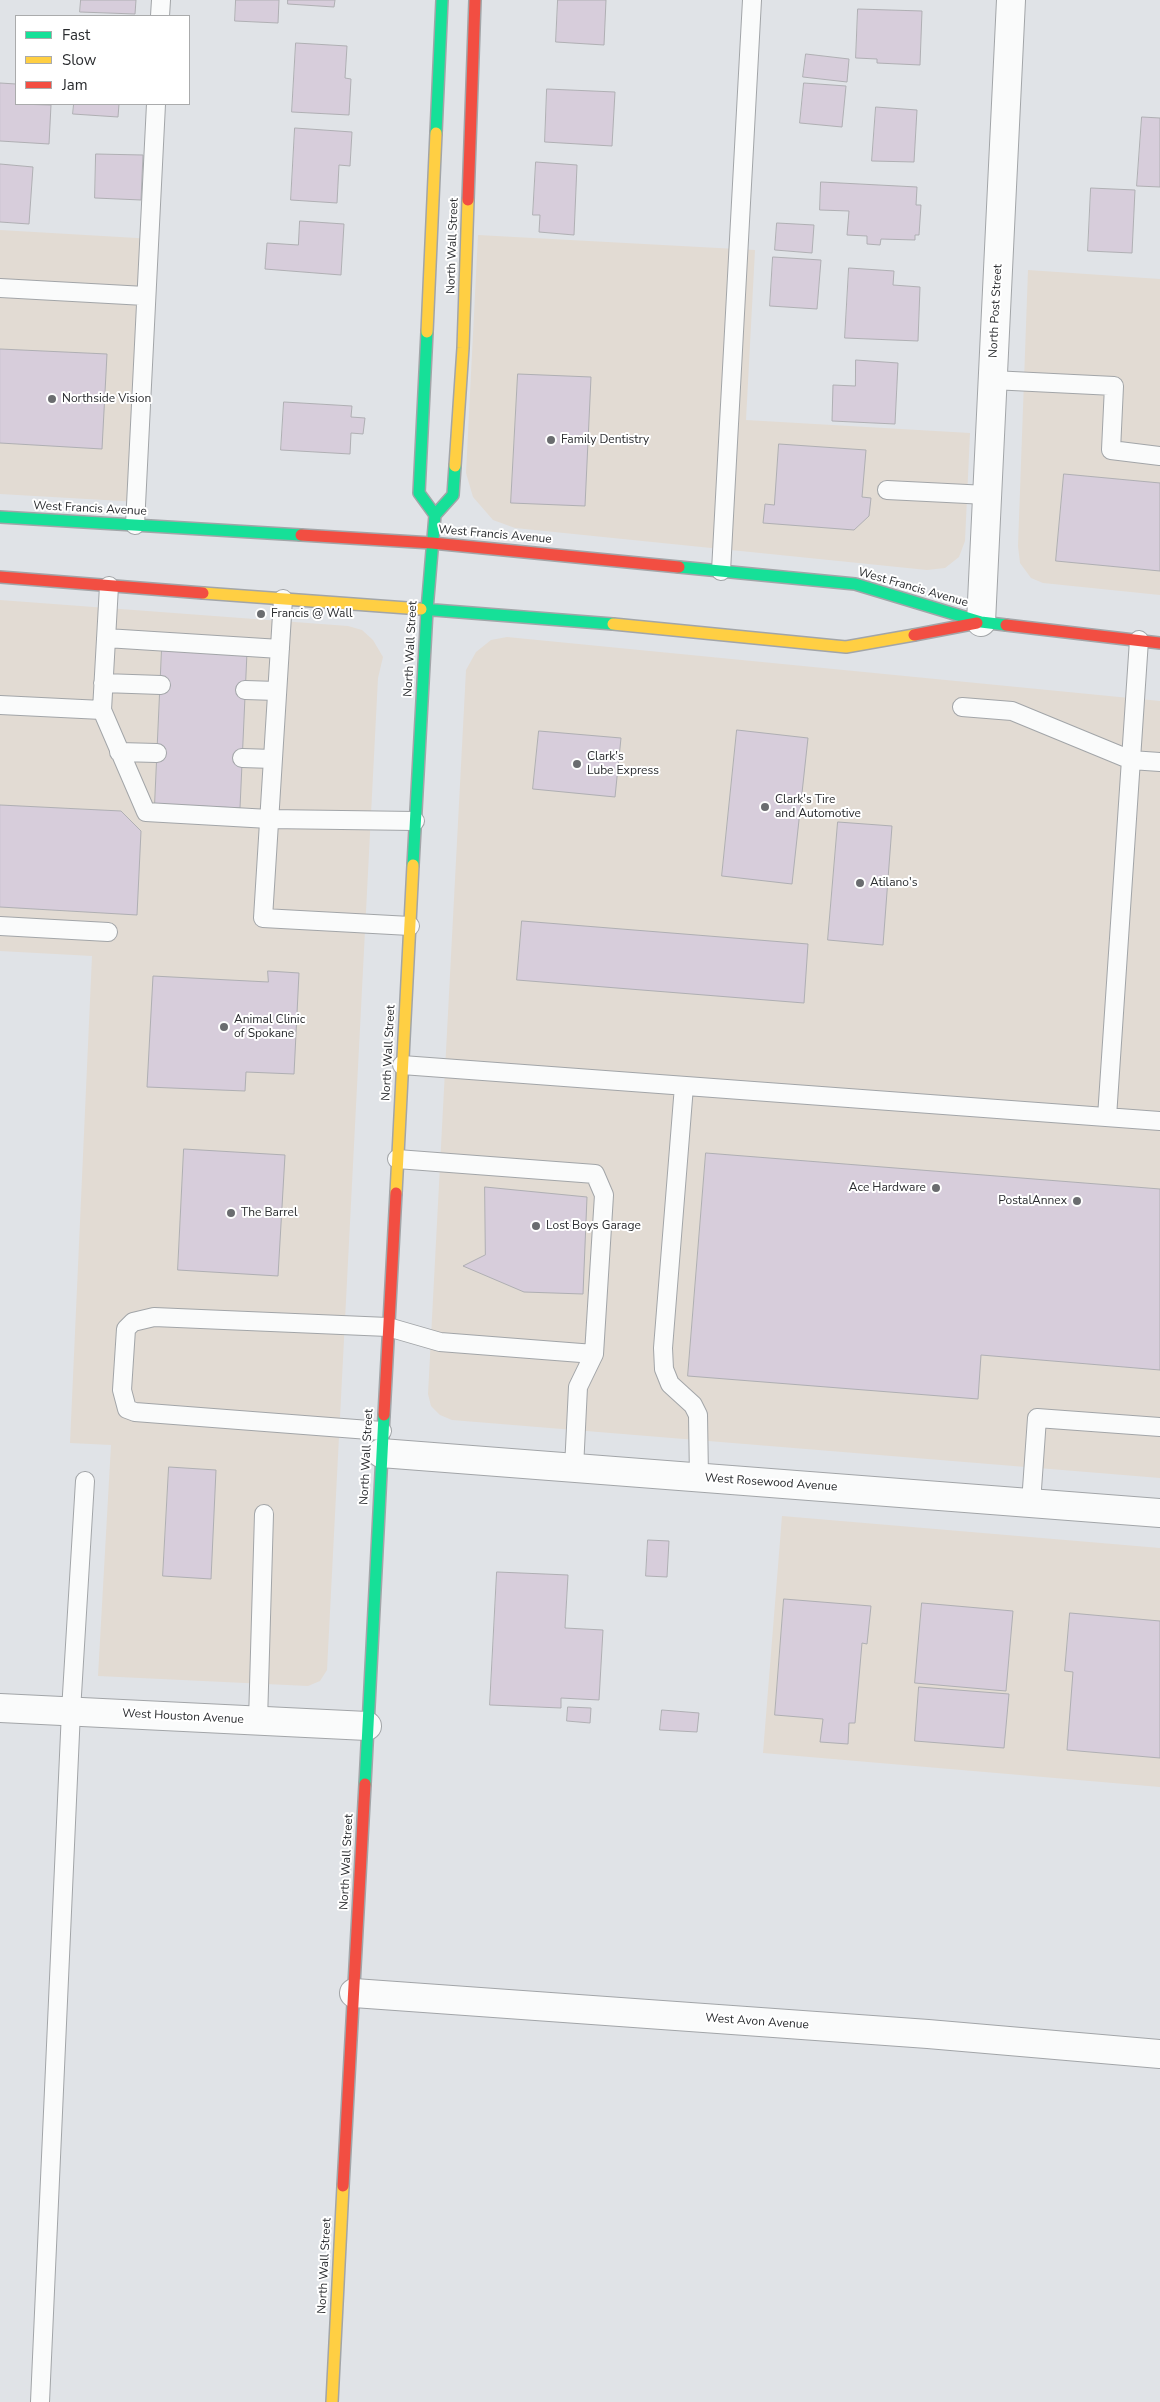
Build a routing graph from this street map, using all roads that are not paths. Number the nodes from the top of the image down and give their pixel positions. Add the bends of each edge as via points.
1 (161, 0) edge
2 (442, 0) edge
3 (475, 0) edge
4 (752, 0) edge
5 (1011, 0) edge
6 (160, 15) edge
7 (156, 105) edge
8 (0, 288) edge
9 (145, 296) junction
10 (992, 380) junction
11 (1160, 456) edge
12 (887, 490) dead end
13 (987, 495) junction
14 (435, 514) junction
15 (0, 517) edge
16 (135, 525) junction
17 (432, 543) junction
18 (721, 571) junction
19 (0, 577) edge
20 (109, 586) junction
21 (283, 599) junction
22 (426, 610) junction
23 (981, 622) junction
24 (106, 638) junction
25 (1139, 640) junction
26 (1160, 642) edge
27 (280, 649) junction
28 (103, 683) junction
29 (161, 685) dead end
30 (245, 690) dead end
31 (277, 692) junction
32 (0, 705) edge
33 (962, 707) dead end
34 (102, 710) junction
35 (119, 752) junction
36 (157, 754) dead end
37 (242, 758) dead end
38 (273, 759) junction
39 (1131, 760) junction
40 (1160, 762) edge
41 (269, 819) junction
42 (415, 821) junction
43 (0, 926) edge
44 (410, 926) junction
45 (108, 932) dead end
46 (402, 1065) junction
47 (684, 1086) junction
48 (1108, 1117) junction
49 (1160, 1121) edge
50 (397, 1159) junction
51 (388, 1327) junction
52 (594, 1354) junction
53 (1160, 1427) edge
54 (382, 1442) junction
55 (574, 1468) junction
56 (700, 1478) junction
57 (85, 1481) dead end
58 (1031, 1503) junction
59 (1160, 1513) edge
60 (264, 1514) dead end
61 (0, 1708) edge
62 (71, 1711) junction
63 (258, 1721) junction
64 (367, 1726) junction
65 (354, 1993) junction
66 (1160, 2054) edge
67 (40, 2402) edge
68 (332, 2402) edge

1 - 6 lane
2 - 14 street, North Wall Street via 419,493
3 - 14 street, North Wall Street via 463,348 453,495
4 - 18 lane
5 - 10 street, North Post Street
7 - 9 lane
8 - 9 lane
9 - 16 lane
10 - 11 lane via 1114,386 1111,450
10 - 13 street, North Post Street
12 - 13 lane
13 - 23 street, North Post Street
14 - 17 street, North Wall Street
15 - 16 street, West Francis Avenue
16 - 17 street, West Francis Avenue
17 - 18 street, West Francis Avenue
17 - 22 street, North Wall Street
18 - 23 street, West Francis Avenue via 855,584
19 - 20 street, West Francis Avenue
20 - 21 street, West Francis Avenue
20 - 24 lane
21 - 22 street, West Francis Avenue
21 - 27 lane
22 - 23 street, West Francis Avenue via 846,647
22 - 42 street, North Wall Street
23 - 25 street, West Francis Avenue
24 - 27 lane
24 - 28 lane
25 - 26 street, West Francis Avenue
25 - 39 lane
27 - 31 lane
28 - 29 lane
28 - 34 lane
30 - 31 lane
31 - 38 lane
32 - 34 lane
33 - 39 lane via 1012,711
34 - 35 lane
35 - 36 lane
35 - 41 lane via 146,812
37 - 38 lane
38 - 41 lane
39 - 40 lane
39 - 48 lane
41 - 42 lane
41 - 44 lane via 263,918
42 - 44 street, North Wall Street
43 - 45 lane
44 - 46 street, North Wall Street
46 - 47 lane
46 - 50 street, North Wall Street
47 - 48 lane
47 - 56 lane via 663,1348 664,1369 670,1384 693,1405 698,1415
48 - 49 lane
50 - 51 street, North Wall Street
50 - 52 lane via 595,1174 604,1195
51 - 52 lane via 440,1342
51 - 54 street, North Wall Street
51 - 54 lane via 144,1318 126,1329 122,1390 127,1409 136,1412
52 - 55 lane via 578,1387
53 - 58 lane via 1037,1418
54 - 55 street, West Rosewood Avenue
54 - 64 street, North Wall Street
55 - 56 street, West Rosewood Avenue
56 - 58 street, West Rosewood Avenue
57 - 62 lane
58 - 59 street, West Rosewood Avenue
60 - 63 lane
61 - 62 street, West Houston Avenue
62 - 63 street, West Houston Avenue
62 - 67 lane
63 - 64 street, West Houston Avenue
64 - 65 street, North Wall Street
65 - 66 street, West Avon Avenue
65 - 68 street, North Wall Street

